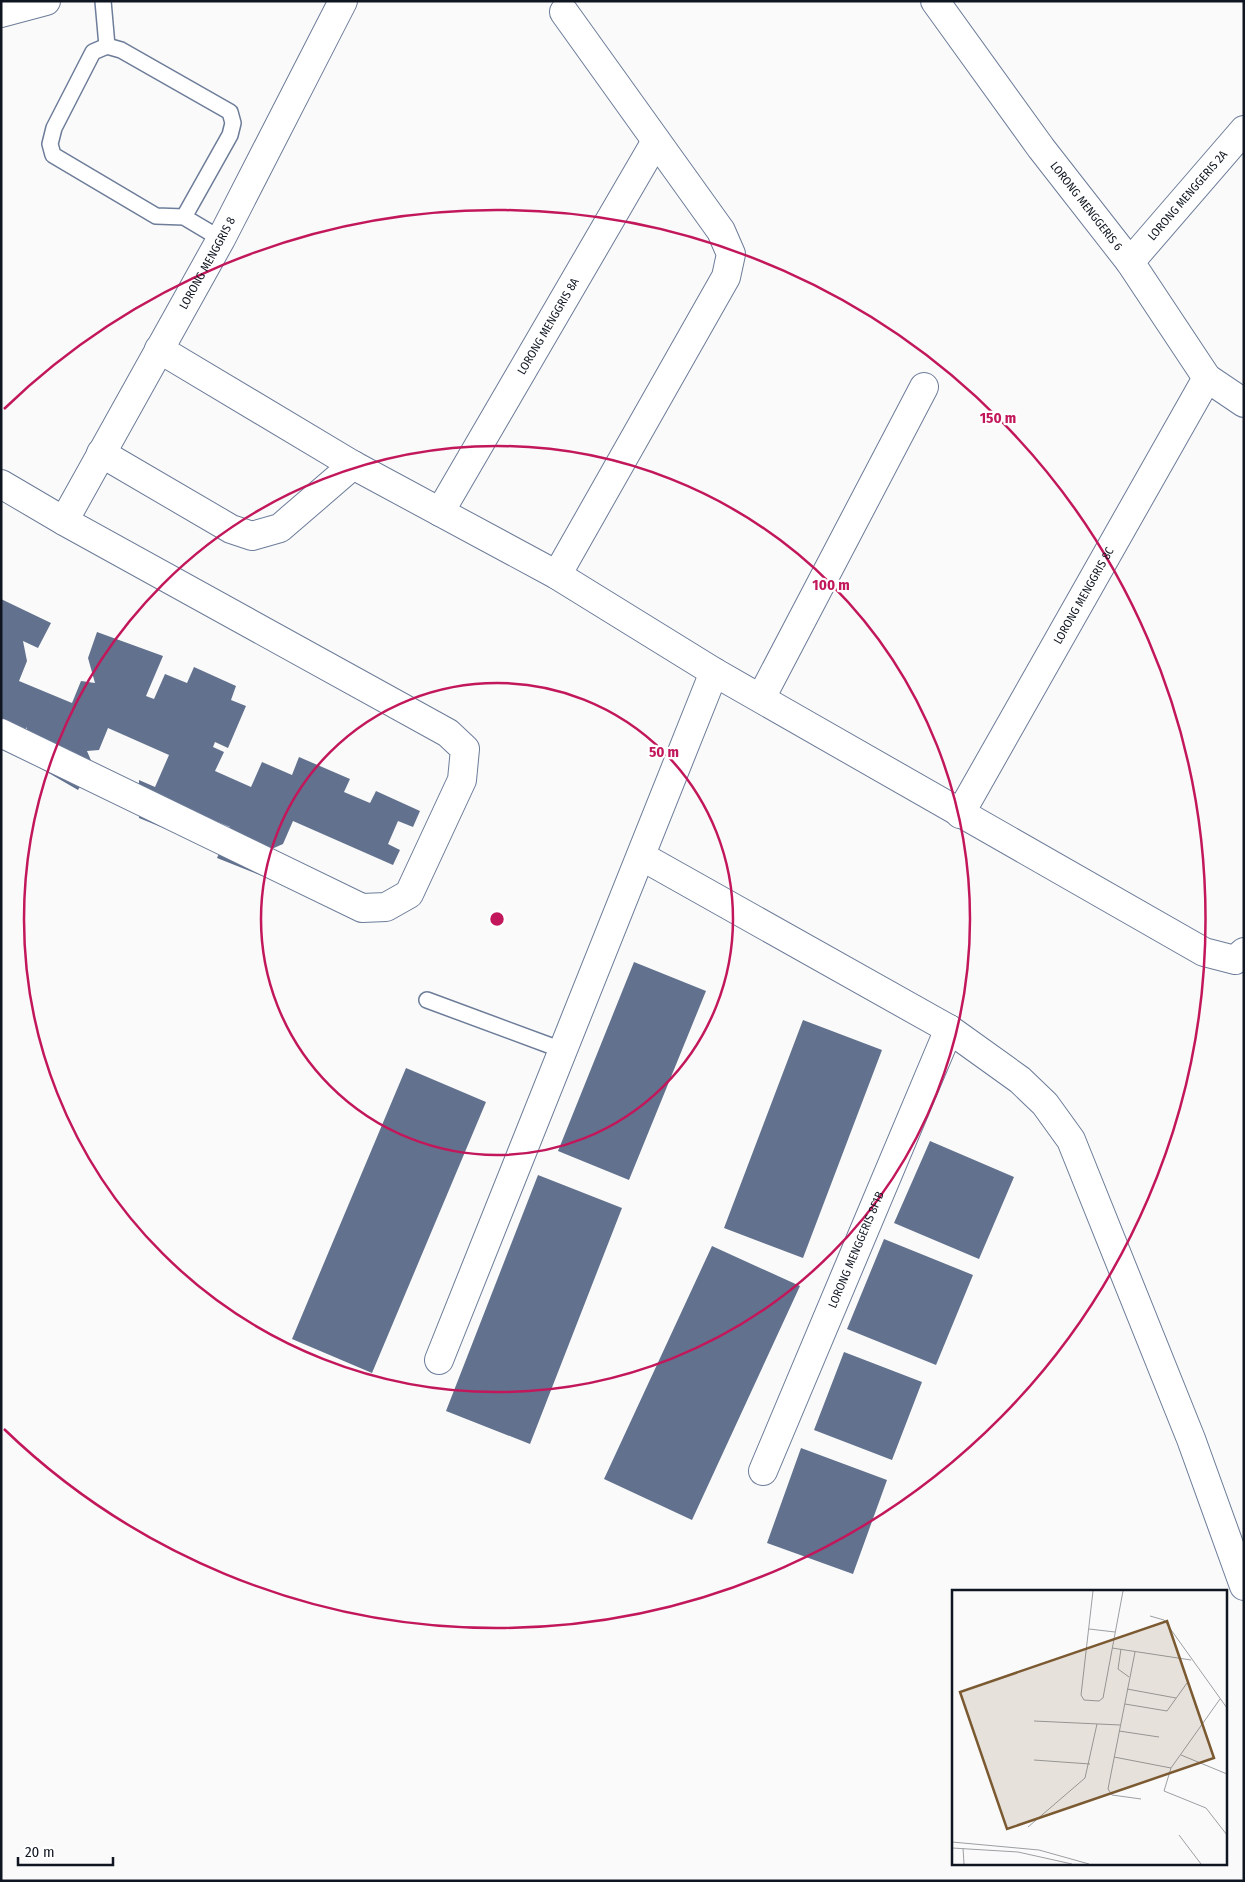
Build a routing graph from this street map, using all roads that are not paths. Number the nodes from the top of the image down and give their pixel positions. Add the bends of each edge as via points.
1 (46, 1) edge
2 (102, 1) edge
3 (343, 1) edge
4 (935, 1) edge
5 (564, 12) dead end
6 (1, 13) edge
7 (107, 46) junction
8 (1244, 130) edge
9 (656, 141) junction
10 (184, 217) junction
11 (220, 239) junction
12 (1130, 262) junction
13 (159, 349) junction
14 (1207, 378) junction
15 (924, 387) dead end
16 (1244, 403) edge
17 (100, 453) junction
18 (353, 466) junction
19 (1, 484) edge
20 (440, 512) junction
21 (64, 521) junction
22 (557, 575) junction
23 (714, 672) junction
24 (761, 698) junction
25 (1, 733) edge
26 (960, 814) junction
27 (641, 856) junction
28 (1240, 956) edge
29 (427, 1000) dead end
30 (948, 1029) junction
31 (562, 1050) junction
32 (439, 1360) dead end
33 (763, 1470) dead end
34 (1244, 1586) edge

1 - 6 street
2 - 7 lane
3 - 11 street, LORONG MENGGRIS 8
4 - 12 street, LORONG MENGGERIS 6 via 1041,148
5 - 9 street
7 - 10 lane via 121,50 230,112 233,123 230,136
7 - 10 lane via 92,52 54,128 50,144 53,155 156,216
8 - 12 street, LORONG MENGGERIS 2A
9 - 20 street, LORONG MENGGRIS 8A
9 - 22 street via 721,231 731,254 726,277
10 - 11 lane
11 - 13 street, LORONG MENGGRIS 8
12 - 14 street, LORONG MENGGERIS 6
13 - 17 street, LORONG MENGGRIS 8
13 - 18 street
14 - 16 street, LORONG MENGGERIS 6
14 - 26 street, LORONG MENGGRIS 8C
15 - 24 street
17 - 18 street via 231,529 252,536 280,528
17 - 21 street, LORONG MENGGRIS 8
18 - 20 street
19 - 21 street
20 - 22 street
21 - 25 street via 448,732 465,749 462,780 409,894 386,907 362,908
22 - 23 street
23 - 24 street
23 - 27 street
24 - 26 street
26 - 28 street via 1204,952
27 - 30 street
27 - 31 street
29 - 31 lane
30 - 33 street, LORONG MENGGERIS 8F1B
30 - 34 street via 1020,1080 1045,1104 1071,1140 1191,1439
31 - 32 street

